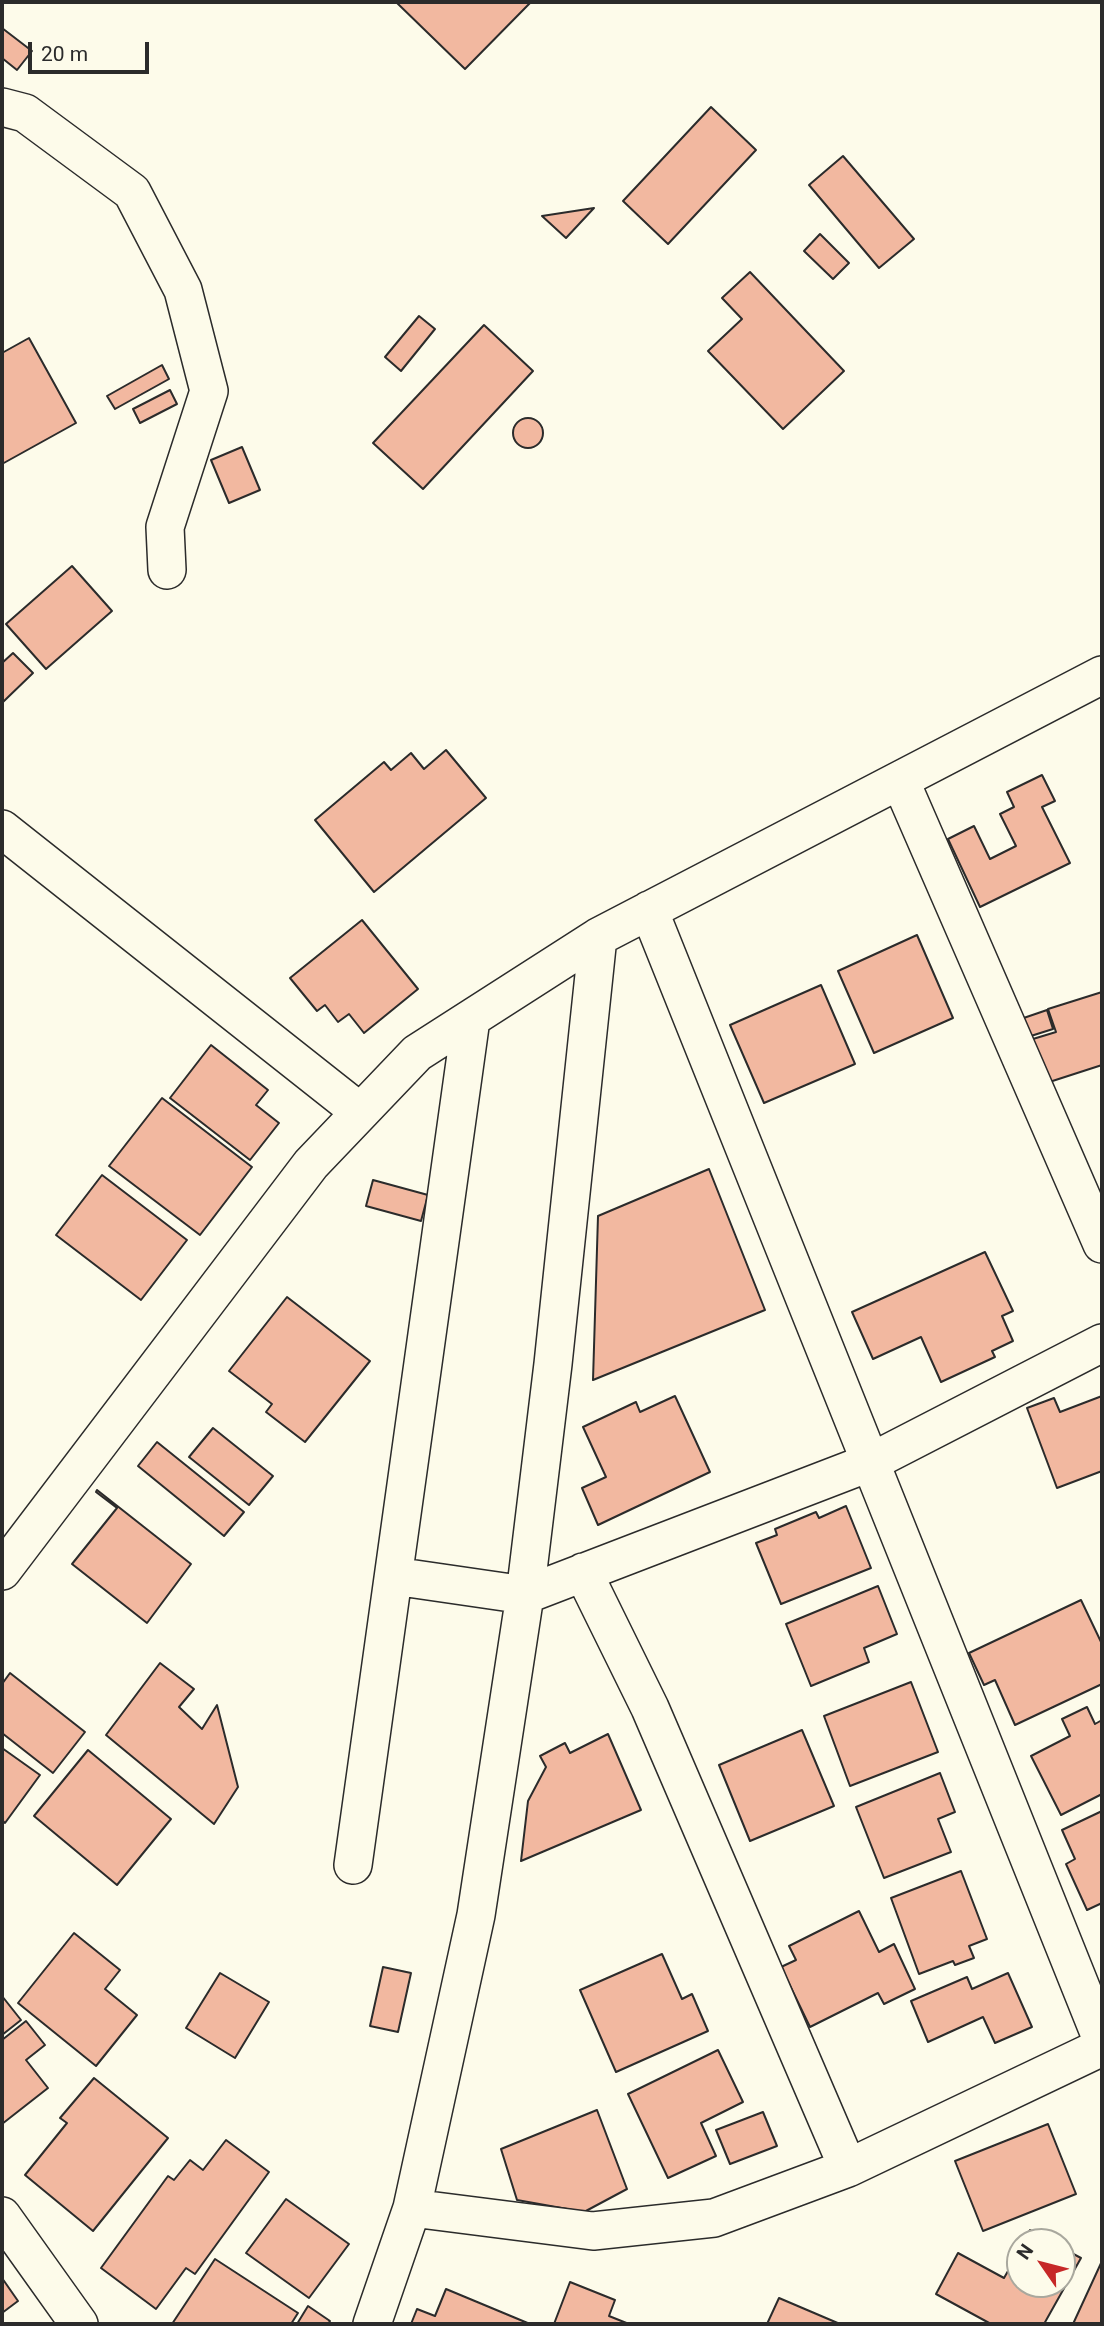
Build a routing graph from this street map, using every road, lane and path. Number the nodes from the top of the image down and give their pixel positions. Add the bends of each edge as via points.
1 (2, 107) edge
2 (167, 570) dead end
3 (1102, 675) edge
4 (901, 780) junction
5 (2, 829) edge
6 (649, 910) junction
7 (598, 937) junction
8 (471, 1019) junction
9 (360, 1112) junction
10 (1102, 1244) edge
11 (1102, 1343) edge
12 (871, 1462) junction
13 (2, 1571) edge
14 (583, 1572) junction
15 (394, 1576) junction
16 (525, 1595) junction
17 (353, 1865) dead end
18 (1102, 2040) edge
19 (1102, 2048) edge
20 (849, 2168) junction
21 (412, 2208) junction
22 (2, 2216) edge
23 (79, 2324) edge
24 (372, 2324) edge

1 - 2 street via 25,113 132,192 183,290 209,391 165,527
3 - 4 street
4 - 6 street
4 - 10 street
5 - 9 street
6 - 7 street
6 - 12 street
7 - 8 street
7 - 16 street
8 - 9 street via 417,1054
8 - 15 street
9 - 13 street via 311,1164
11 - 12 street
12 - 14 street
12 - 18 street
14 - 16 street
14 - 20 street via 650,1708
15 - 16 street
15 - 17 street
16 - 21 street via 476,1915
19 - 20 street
20 - 21 street via 714,2218 593,2231
21 - 24 street
22 - 23 street

